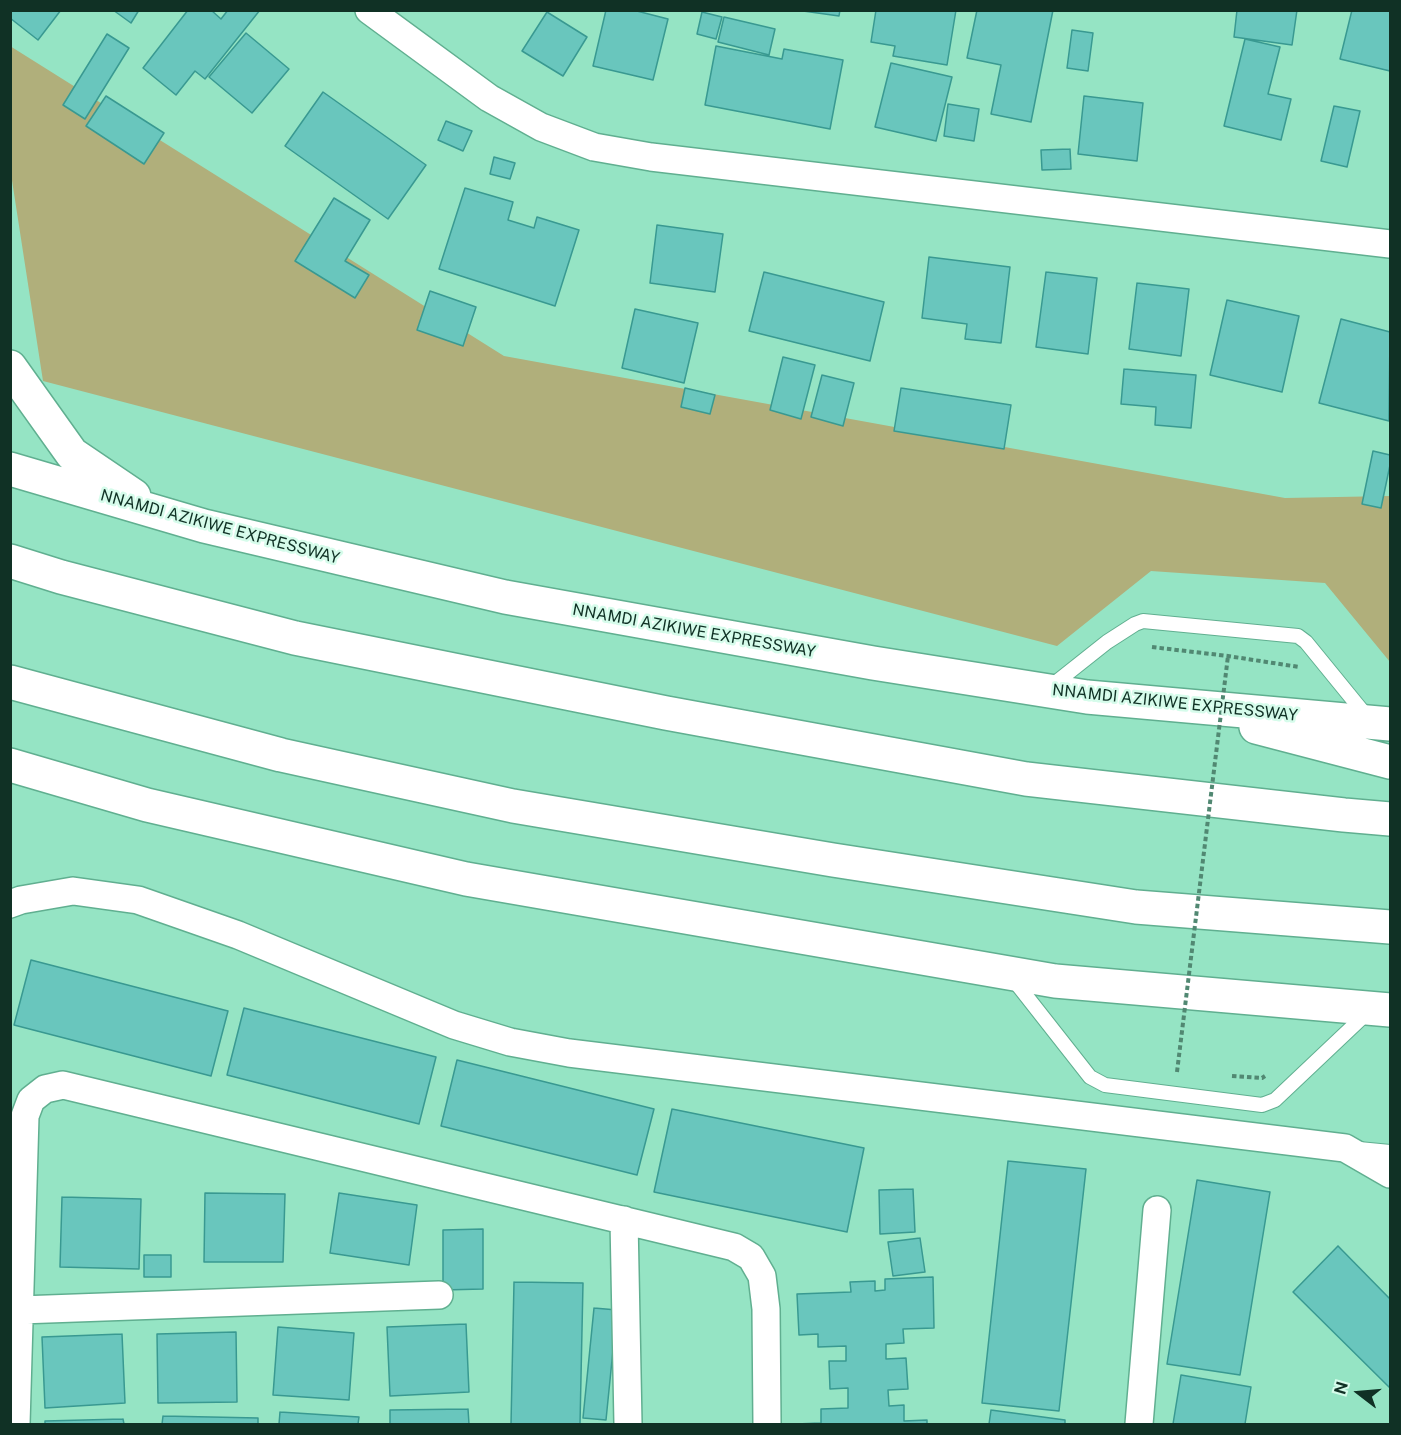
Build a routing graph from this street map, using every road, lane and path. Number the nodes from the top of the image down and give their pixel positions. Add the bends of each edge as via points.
1 (369, 10) edge
2 (1390, 244) edge
3 (10, 367) edge
4 (10, 469) edge
5 (161, 514) junction
6 (10, 561) edge
7 (1107, 642) junction
8 (1228, 656) junction
9 (1301, 668) dead end
10 (10, 682) edge
11 (1046, 690) junction
12 (1163, 703) junction
13 (1381, 723) edge
14 (1390, 762) edge
15 (10, 765) edge
16 (67, 782) junction
17 (10, 789) edge
18 (1390, 819) edge
19 (10, 904) edge
20 (1390, 927) edge
21 (1008, 973) junction
22 (1381, 1010) edge
23 (1177, 1072) dead end
24 (1346, 1148) junction
25 (1390, 1152) edge
26 (1390, 1174) edge
27 (1157, 1210) dead end
28 (624, 1220) junction
29 (439, 1295) dead end
30 (20, 1310) junction
31 (16, 1425) edge
32 (628, 1425) edge
33 (767, 1425) edge
34 (1139, 1425) edge

1 - 2 street via 489,98 542,128 594,147 651,157
3 - 5 highway via 72,454
4 - 5 highway, NNAMDI AZIKIWE EXPRESSWAY
5 - 11 highway, NNAMDI AZIKIWE EXPRESSWAY via 505,597
6 - 18 highway via 295,638 677,715 1026,779
7 - 8 path
7 - 11 lane
7 - 13 lane via 1143,621 1298,636
8 - 9 path
8 - 23 path, bridge
10 - 20 highway via 281,755 513,806 1136,907
11 - 12 highway, NNAMDI AZIKIWE EXPRESSWAY
12 - 13 highway, NNAMDI AZIKIWE EXPRESSWAY
12 - 14 highway
15 - 16 highway
16 - 17 highway
16 - 21 highway via 147,805 466,879
19 - 24 street via 73,891 138,900 238,935 454,1025 522,1045
21 - 22 highway via 1055,981
21 - 22 lane via 1084,1071 1097,1082 1262,1105 1275,1100
24 - 25 lane
24 - 26 street
27 - 34 street
28 - 30 street via 63,1085 45,1089 31,1100 25,1116
28 - 32 street
28 - 33 street via 734,1246 751,1257 762,1276 766,1309
29 - 30 street
30 - 31 street

